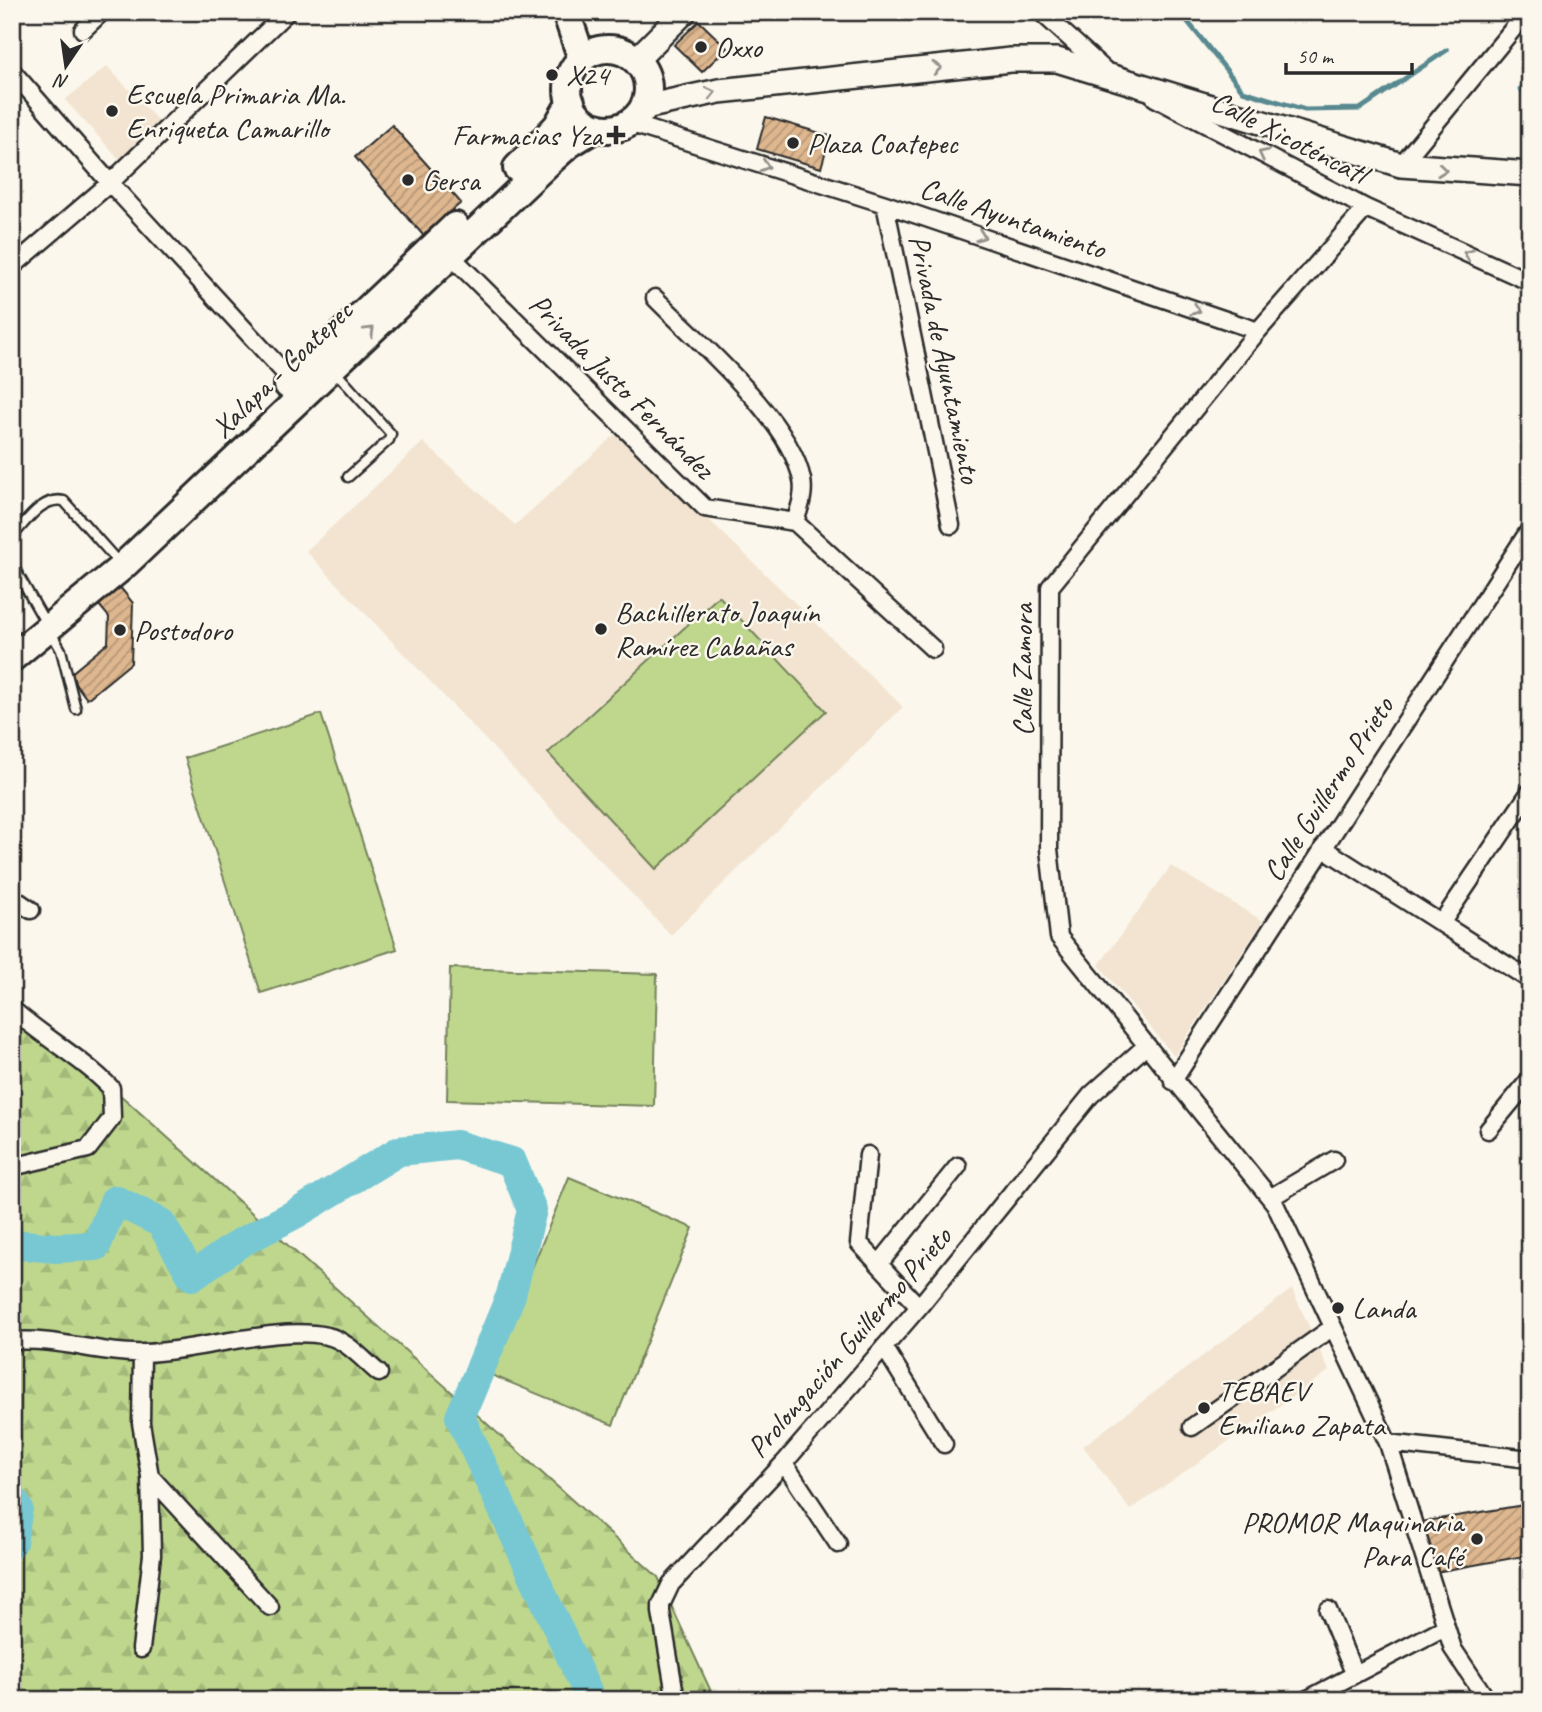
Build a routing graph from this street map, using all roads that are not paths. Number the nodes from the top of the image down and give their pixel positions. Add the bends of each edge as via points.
1 (102, 12) edge
2 (287, 12) edge
3 (566, 12) edge
4 (684, 12) edge
5 (1041, 12) edge
6 (1527, 12) edge
7 (83, 30) dead end
8 (582, 59) junction
9 (636, 60) junction
10 (12, 71) edge
11 (1110, 75) junction
12 (570, 102) junction
13 (637, 115) junction
14 (597, 127) junction
15 (1401, 165) junction
16 (1530, 174) edge
17 (110, 183) junction
18 (885, 204) junction
19 (1366, 208) junction
20 (450, 255) junction
21 (12, 267) edge
22 (1530, 282) edge
23 (655, 298) dead end
24 (1258, 331) junction
25 (332, 368) junction
26 (292, 381) junction
27 (348, 477) dead end
28 (795, 522) junction
29 (951, 525) dead end
30 (12, 537) edge
31 (1527, 539) edge
32 (117, 561) junction
33 (12, 564) edge
34 (45, 620) junction
35 (12, 636) edge
36 (933, 649) dead end
37 (12, 658) edge
38 (76, 709) dead end
39 (1530, 792) edge
40 (1323, 848) junction
41 (12, 897) edge
42 (31, 910) dead end
43 (1442, 922) junction
44 (1530, 980) edge
45 (12, 1009) edge
46 (1146, 1046) junction
47 (1530, 1079) edge
48 (1172, 1081) junction
49 (1488, 1130) dead end
50 (868, 1155) dead end
51 (1334, 1160) dead end
52 (958, 1166) dead end
53 (12, 1167) edge
54 (1269, 1198) junction
55 (879, 1264) junction
56 (919, 1307) junction
57 (1333, 1327) junction
58 (12, 1341) edge
59 (884, 1347) junction
60 (142, 1353) junction
61 (379, 1373) dead end
62 (1192, 1427) dead end
63 (1388, 1443) junction
64 (944, 1444) dead end
65 (1530, 1459) edge
66 (784, 1463) junction
67 (150, 1476) junction
68 (838, 1544) dead end
69 (270, 1606) dead end
70 (1328, 1610) dead end
71 (1446, 1627) junction
72 (141, 1649) dead end
73 (1354, 1673) junction
74 (676, 1700) edge
75 (1306, 1700) edge
76 (1487, 1700) edge

1 - 7 street
2 - 17 street
3 - 8 main road
4 - 9 main road
5 - 11 street, Calle Xicoténcatl
6 - 15 street
8 - 9 main road via 607,49
8 - 12 main road via 569,80
9 - 13 main road via 648,80
10 - 17 street
13 -> 11 main road via 719,91 1011,60 1057,61
11 - 15 main road
19 -> 11 street, Calle Xicoténcatl
12 - 14 main road via 586,122
12 - 26 main road, Xalapa - Coatepec via 536,151
13 - 14 main road via 609,129
13 -> 18 street, Calle Ayuntamiento
14 - 20 main road, Xalapa - Coatepec via 569,144
15 -> 16 main road
17 - 21 street
17 - 26 street
18 -> 24 street, Calle Ayuntamiento
18 - 29 street, Privada de Ayuntamiento
22 -> 19 street, Calle Xicoténcatl
19 - 24 street, Calle Zamora
25 -> 20 main road, Xalapa - Coatepec
20 - 28 street, Privada Justo Fernández via 705,508
23 - 28 street via 780,432 802,482
24 - 46 street, Calle Zamora via 1050,587 1049,849 1059,937
25 - 27 lane via 391,434
25 - 32 main road, Xalapa - Coatepec
26 - 32 main road, Xalapa - Coatepec
28 - 36 street
30 - 32 lane via 45,502 64,501
31 - 40 street, Calle Guillermo Prieto
32 - 34 main road, Xalapa - Coatepec
33 - 34 lane
34 - 35 main road, Xalapa - Coatepec
34 - 37 main road, Xalapa - Coatepec
34 - 38 lane via 61,650
39 - 43 street
40 - 43 street
40 - 48 street, Calle Guillermo Prieto
41 - 42 street
43 - 44 street
45 - 53 street via 37,1032 86,1063 111,1088 112,1118 88,1149
46 - 48 street, Calle Zamora
46 - 56 street, Prolongación Guillermo Prieto via 1091,1095
47 - 49 street
48 - 54 street, Calle Zamora
50 - 55 street via 859,1243
51 - 54 street
52 - 55 street
54 - 57 street, Calle Zamora
55 - 56 street
56 - 59 street, Prolongación Guillermo Prieto
57 - 62 street
57 - 63 street, Calle Zamora
58 - 60 street via 64,1341
59 - 64 street
59 - 66 street, Prolongación Guillermo Prieto
60 - 61 street via 324,1335 341,1341
60 - 67 street via 141,1423
63 - 65 street
63 - 71 street, Calle Zamora
66 - 68 street
66 - 74 street, Prolongación Guillermo Prieto via 684,1567 665,1594 662,1625
67 - 69 street
67 - 72 street via 152,1555
70 - 73 street
71 - 73 street
71 - 76 street, Calle Zamora via 1461,1664
73 - 75 street

